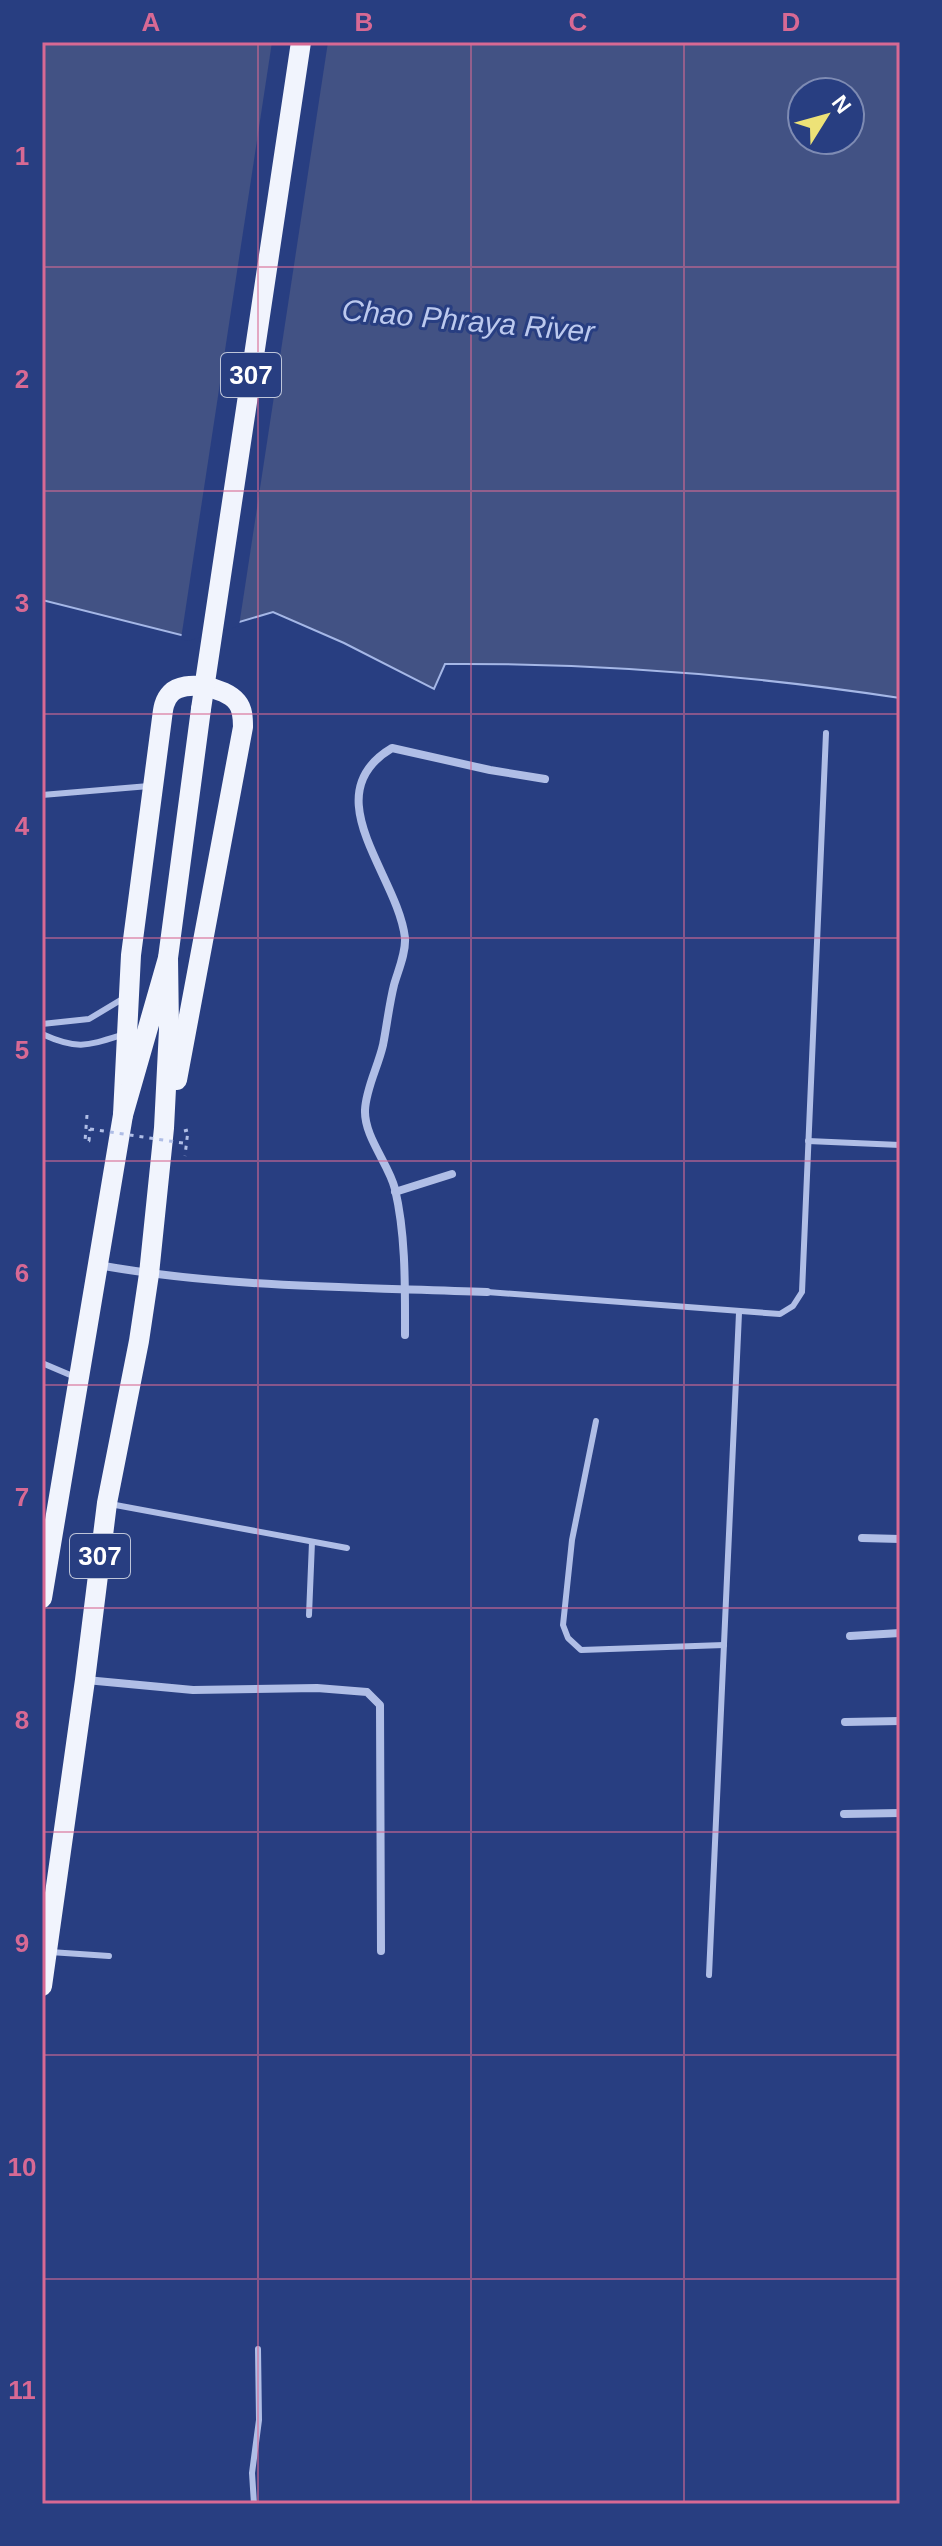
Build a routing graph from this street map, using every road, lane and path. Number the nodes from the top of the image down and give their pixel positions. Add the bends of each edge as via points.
1 (301, 42) edge
2 (826, 733) dead end
3 (545, 779) dead end
4 (152, 786) junction
5 (42, 795) edge
6 (168, 958) junction
7 (128, 995) junction
8 (42, 1024) edge
9 (42, 1034) edge
10 (125, 1034) junction
11 (87, 1115) dead end
12 (123, 1115) junction
13 (164, 1128) junction
14 (808, 1141) junction
15 (900, 1145) edge
16 (185, 1156) dead end
17 (452, 1174) dead end
18 (395, 1192) junction
19 (96, 1265) junction
20 (149, 1274) junction
21 (405, 1288) junction
22 (487, 1292) joint
23 (739, 1313) junction
24 (405, 1335) dead end
25 (42, 1363) edge
26 (77, 1378) junction
27 (596, 1421) dead end
28 (107, 1503) junction
29 (862, 1538) dead end
30 (900, 1539) edge
31 (312, 1542) junction
32 (347, 1548) dead end
33 (44, 1574) edge
34 (42, 1598) edge
35 (309, 1615) dead end
36 (900, 1633) edge
37 (850, 1636) dead end
38 (724, 1645) junction
39 (85, 1680) junction
40 (900, 1721) edge
41 (845, 1722) dead end
42 (900, 1813) edge
43 (844, 1814) dead end
44 (381, 1951) dead end
45 (47, 1952) junction
46 (109, 1956) dead end
47 (709, 1975) dead end
48 (42, 1986) edge
49 (258, 2349) dead end
50 (254, 2504) edge

1 - 6 main road, 307, bridge
2 - 14 lane
3 - 18 street via 392,748 363,774 357,805 405,942 365,1113
4 - 5 lane
4 - 7 main road
4 - 13 main road via 165,701 172,691 194,685 234,699 243,716 237,768
6 - 12 main road, 307
6 - 13 main road, 307
7 - 8 lane via 89,1019
7 - 10 main road
9 - 10 lane via 83,1047
10 - 12 main road
11 - 16 path, bridge via 85,1141 90,1129 183,1143 188,1130
12 - 19 main road, 307
13 - 20 main road, 307
14 - 15 lane
14 - 23 lane via 802,1292 780,1314
17 - 18 street
18 - 21 street
19 - 20 street
19 - 26 main road, 307
20 - 21 street via 263,1285
20 - 28 main road, 307
21 - 22 street
21 - 24 street
22 - 23 lane
23 - 38 lane
25 - 26 lane
26 - 33 main road, 307
27 - 38 lane via 572,1540 563,1625 568,1638 581,1650
28 - 31 lane
28 - 39 main road, 307
29 - 30 street
31 - 32 lane
31 - 35 lane
33 - 34 main road, 307
36 - 37 street
38 - 47 lane
39 - 44 street via 193,1690 317,1688 367,1692 375,1698 380,1705
39 - 45 main road, 307
40 - 41 street
42 - 43 street
45 - 46 lane
45 - 48 main road, 307
49 - 50 lane

